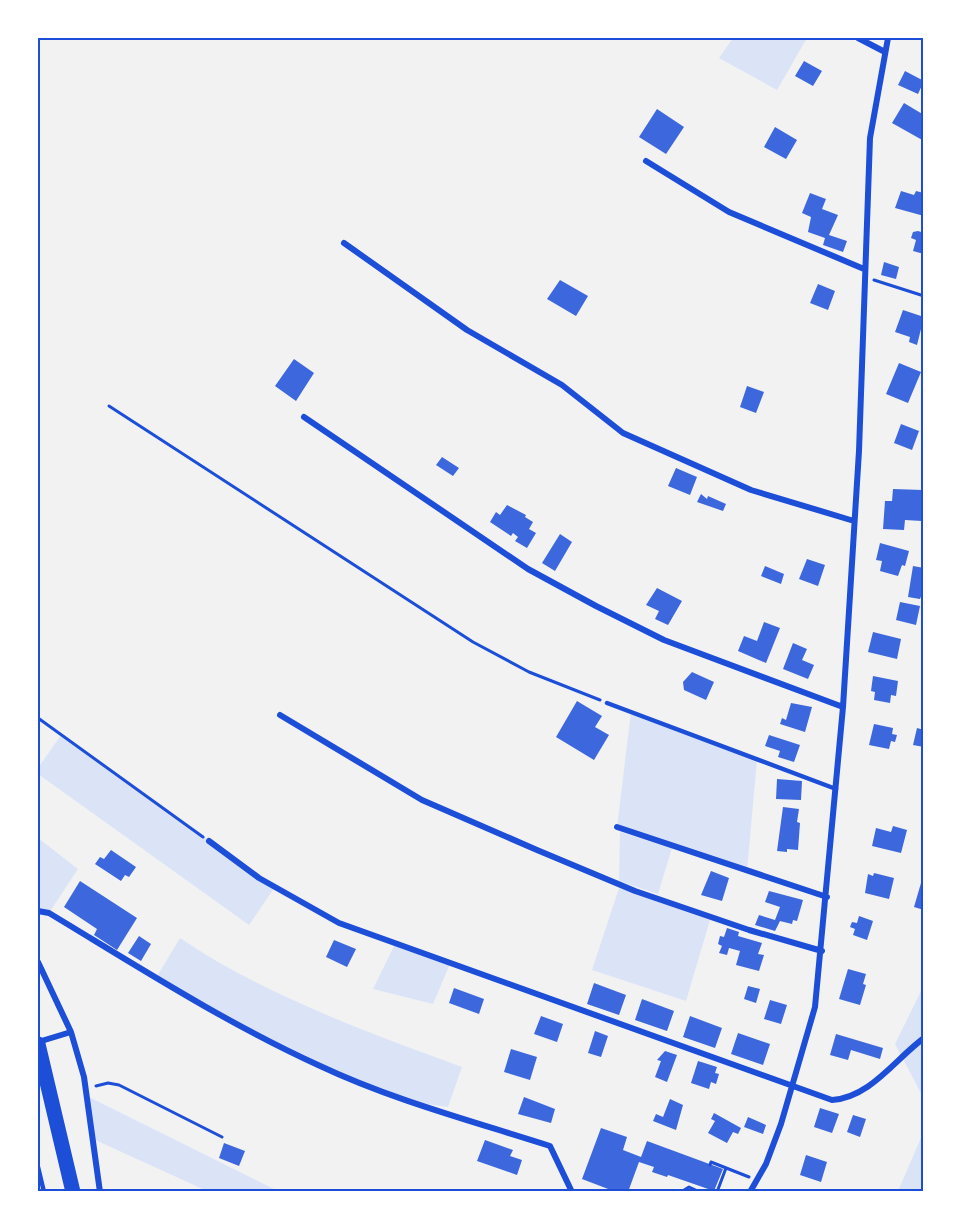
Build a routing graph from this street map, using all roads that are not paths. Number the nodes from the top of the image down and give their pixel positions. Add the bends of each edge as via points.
1 (858, 38) edge
2 (888, 38) edge
3 (885, 52) junction
4 (646, 161) dead end
5 (344, 243) dead end
6 (864, 269) junction
7 (304, 417) dead end
8 (854, 522) junction
9 (607, 703) road end
10 (843, 707) junction
11 (280, 715) dead end
12 (836, 789) junction
13 (617, 827) dead end
14 (209, 841) road end
15 (827, 897) junction
16 (38, 911) edge
17 (822, 951) junction
18 (38, 962) edge
19 (71, 1032) junction
20 (924, 1038) edge
21 (38, 1043) edge
22 (792, 1088) junction
23 (38, 1167) edge
24 (44, 1191) edge
25 (73, 1191) edge
26 (100, 1191) edge
27 (572, 1191) edge
28 (750, 1191) edge

1 - 3 street
2 - 3 street
3 - 6 street via 870,138
4 - 6 street via 729,212
5 - 8 street via 467,330 562,385 623,433 751,490
6 - 8 street
7 - 10 street via 528,569 664,640
8 - 10 street
9 - 12 lane
10 - 12 street
11 - 17 street via 422,800 526,846 645,895
12 - 15 street
13 - 15 street
14 - 22 street via 259,878 339,923
15 - 17 street
16 - 27 street via 49,913 231,1022 320,1066 418,1104 550,1146
17 - 22 street via 816,1006
18 - 19 street
19 - 21 street
19 - 26 street via 85,1088
20 - 22 street via 888,1071 843,1099 832,1100
21 - 25 main road
22 - 28 street via 766,1164
23 - 24 lane

